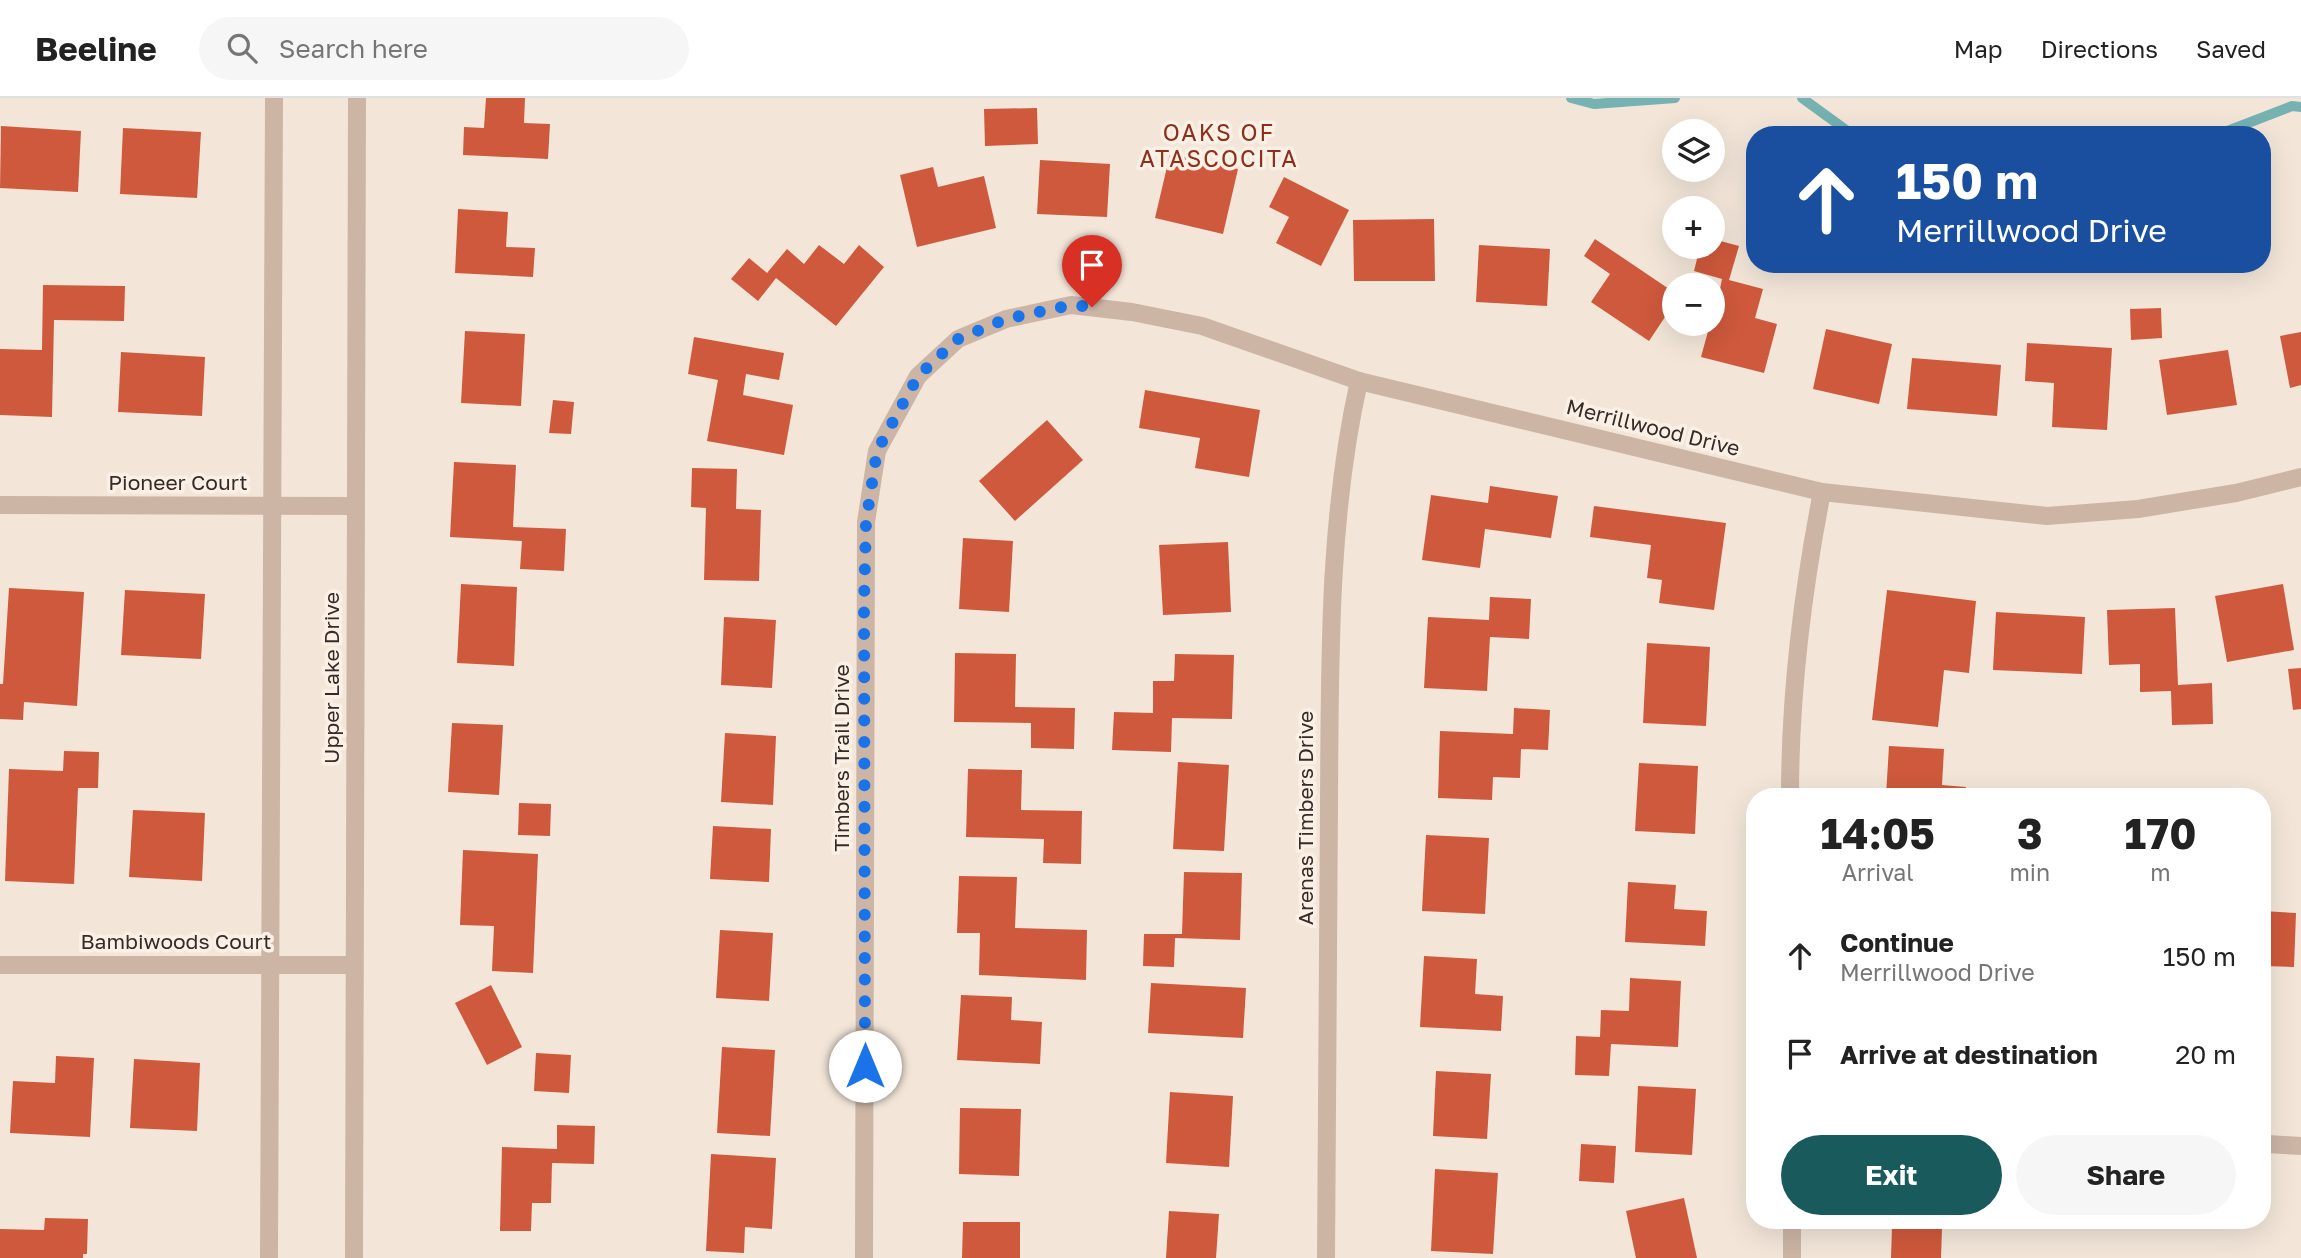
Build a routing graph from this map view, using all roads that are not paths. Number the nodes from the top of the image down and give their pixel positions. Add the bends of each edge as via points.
1 (274, 98) edge
2 (357, 98) edge
3 (1006, 319) joint
4 (1359, 381) junction
5 (2301, 477) edge
6 (1822, 492) junction
7 (0, 505) edge
8 (272, 506) junction
9 (356, 506) junction
10 (1790, 788) edge
11 (0, 965) edge
12 (270, 965) junction
13 (353, 965) junction
14 (2271, 1144) edge
15 (2301, 1146) edge
16 (1792, 1229) edge
17 (269, 1258) edge
18 (354, 1258) edge
19 (864, 1258) edge
20 (1326, 1258) edge
21 (1792, 1258) edge

1 - 8 street
2 - 9 street, Upper Lake Drive
3 - 4 street, Merrillwood Drive via 1071,305 1132,312 1202,327
3 - 19 street, Timbers Trail Drive via 958,339 918,376 877,451 866,522
4 - 6 street, Merrillwood Drive
4 - 20 street, Arenas Timbers Drive via 1339,505 1330,658
5 - 6 street, Merrillwood Drive via 2138,509 2047,516
6 - 10 street via 1804,586 1792,694
7 - 8 street, Pioneer Court
8 - 9 street, Pioneer Court
8 - 12 street
9 - 13 street, Upper Lake Drive
11 - 12 street, Bambiwoods Court
12 - 13 street, Bambiwoods Court
12 - 17 street
13 - 18 street, Upper Lake Drive
14 - 15 street
16 - 21 street

